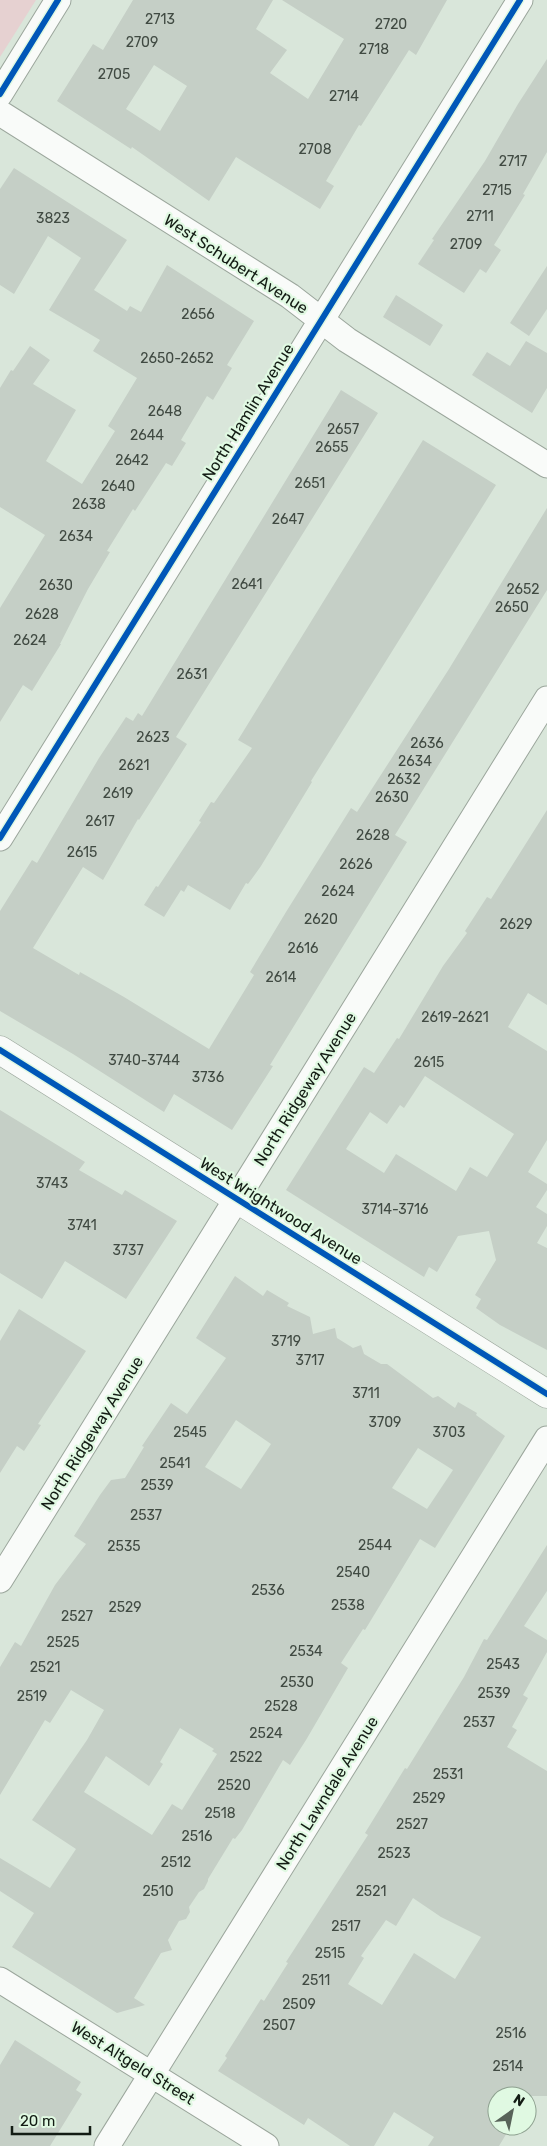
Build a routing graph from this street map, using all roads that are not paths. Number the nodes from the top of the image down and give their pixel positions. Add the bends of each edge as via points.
1 (58, 0) edge
2 (520, 0) edge
3 (0, 94) edge
4 (0, 113) edge
5 (321, 320) junction
6 (547, 465) edge
7 (547, 699) edge
8 (0, 838) edge
9 (0, 1050) edge
10 (237, 1199) junction
11 (547, 1394) edge
12 (547, 1439) edge
13 (0, 1580) edge
14 (0, 1980) edge
15 (152, 2074) junction
16 (107, 2146) edge
17 (266, 2146) edge

1 - 3 street
2 - 5 street, North Hamlin Avenue
4 - 5 street, West Schubert Avenue via 290,296
5 - 6 street, West Schubert Avenue via 347,340
5 - 8 street, North Hamlin Avenue
7 - 10 street, North Ridgeway Avenue
9 - 10 street, West Wrightwood Avenue
10 - 11 street, West Wrightwood Avenue
10 - 13 street, North Ridgeway Avenue
12 - 15 street, North Lawndale Avenue
14 - 15 street, West Altgeld Street
15 - 16 street, North Lawndale Avenue
15 - 17 street, West Altgeld Street

